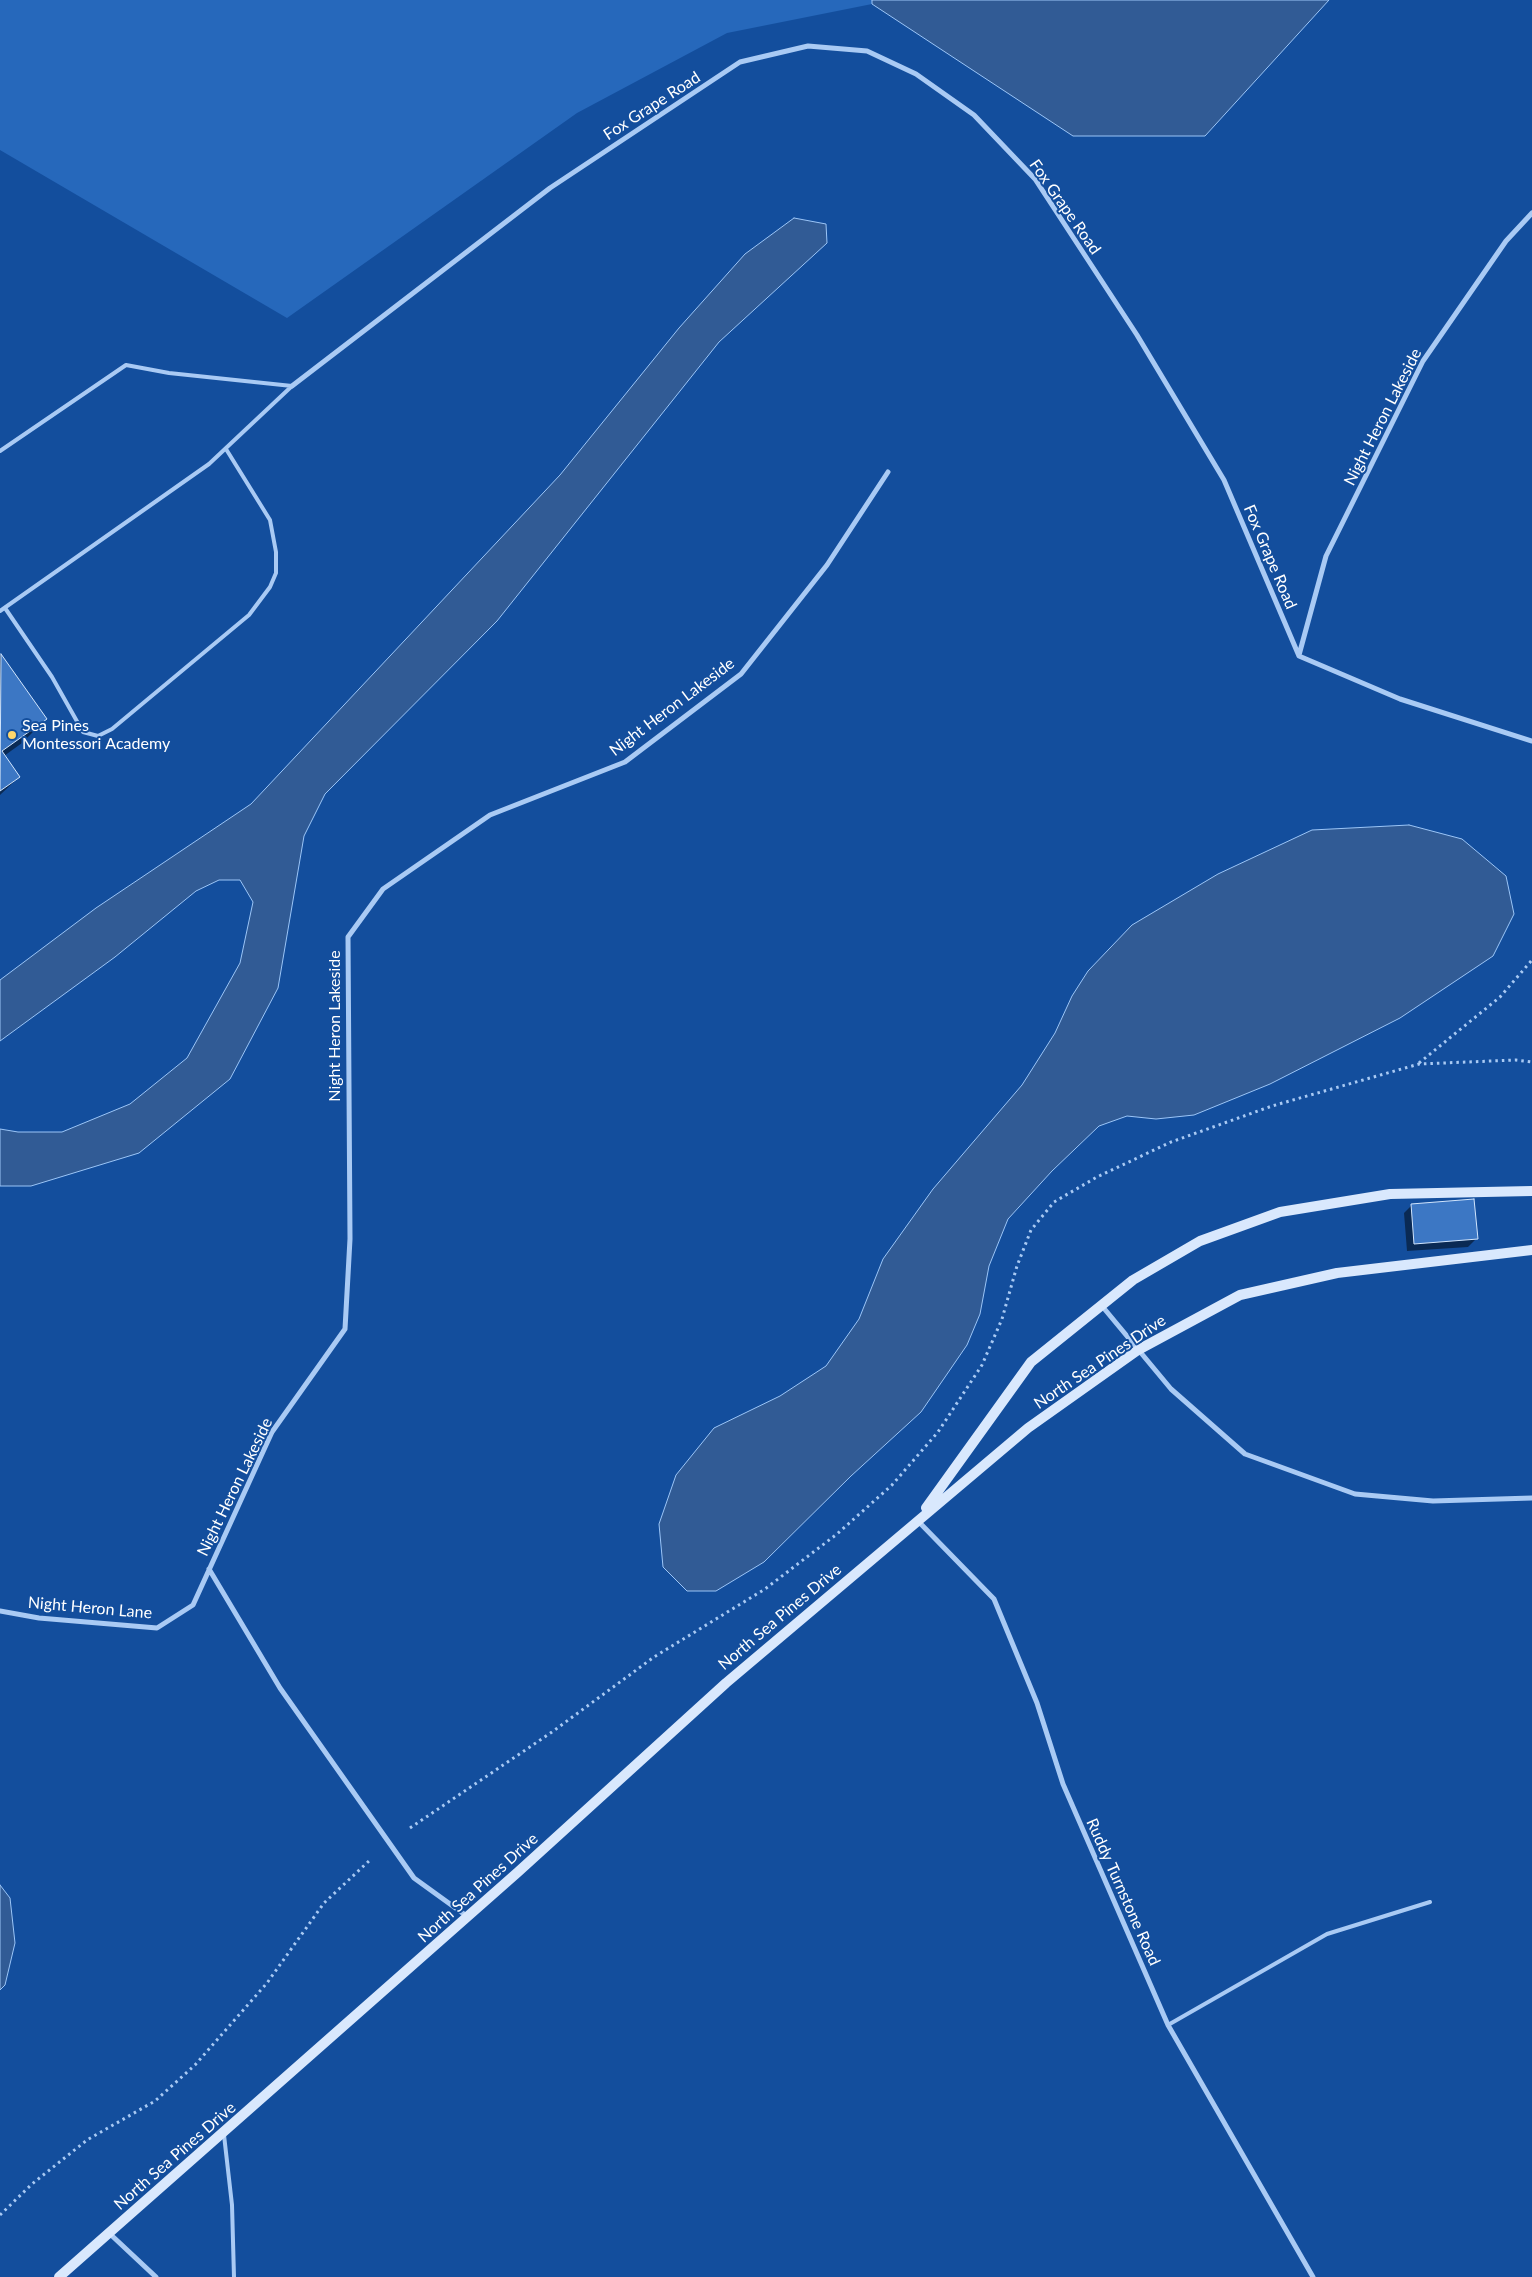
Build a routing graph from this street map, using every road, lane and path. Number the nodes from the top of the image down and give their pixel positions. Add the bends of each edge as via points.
1 (1532, 213) edge
2 (292, 386) junction
3 (226, 448) junction
4 (0, 451) edge
5 (888, 472) dead end
6 (5, 608) junction
7 (0, 611) edge
8 (1299, 656) junction
9 (1532, 741) edge
10 (1532, 960) edge
11 (1532, 1062) edge
12 (1418, 1064) junction
13 (1532, 1191) edge
14 (1532, 1250) edge
15 (1102, 1306) junction
16 (1138, 1350) junction
17 (1532, 1498) edge
18 (917, 1520) junction
19 (209, 1569) junction
20 (0, 1611) edge
21 (389, 1843) junction
22 (1430, 1902) dead end
23 (468, 1917) junction
24 (1168, 2026) junction
25 (224, 2132) junction
26 (0, 2214) edge
27 (109, 2233) junction
28 (59, 2277) edge
29 (156, 2277) edge
30 (234, 2277) edge
31 (1313, 2277) edge

1 - 8 street, Night Heron Lakeside via 1506,240 1424,361 1326,556
2 - 3 lane
2 - 4 lane via 169,373 126,365
2 - 8 street, Fox Grape Road via 550,188 740,62 808,46 867,51 916,74 974,115 1034,179 1137,335 1224,480
3 - 6 lane via 209,464
3 - 6 lane via 270,520 276,573 270,587 249,615 112,729 98,736 84,732 52,677
5 - 19 street, Night Heron Lakeside via 828,566 741,674 625,762 490,815 383,889 348,937 350,1239 345,1329 272,1432
6 - 7 lane
8 - 9 street via 1400,699
10 - 12 path via 1500,996
11 - 12 path
12 - 21 path via 1272,1106 1171,1142 1097,1177 1054,1202 1032,1230 1017,1266 1002,1319 982,1365 938,1432 892,1485 837,1534 765,1589 654,1656 552,1732
13 - 15 street, North Sea Pines Drive via 1390,1194 1280,1212 1200,1241 1134,1280
14 - 16 street, North Sea Pines Drive via 1337,1273 1240,1296
15 - 16 street
15 - 18 street, North Sea Pines Drive via 1032,1362
16 - 17 street via 1171,1389 1245,1454 1355,1494 1433,1501
16 - 18 street, North Sea Pines Drive via 1028,1428
18 - 23 street, North Sea Pines Drive via 726,1682
18 - 24 street, Ruddy Turnstone Road via 994,1600 1037,1704 1063,1784
19 - 20 street, Night Heron Lane via 193,1605 157,1628 39,1618
19 - 21 street via 280,1688
21 - 23 street via 414,1878
21 - 26 path via 324,1904 266,1983 195,2065 155,2101 86,2140
22 - 24 lane via 1327,1934
23 - 25 street, North Sea Pines Drive
24 - 31 street, Ruddy Turnstone Road
25 - 27 street, North Sea Pines Drive
25 - 30 lane via 232,2205
27 - 28 street, North Sea Pines Drive
27 - 29 street

